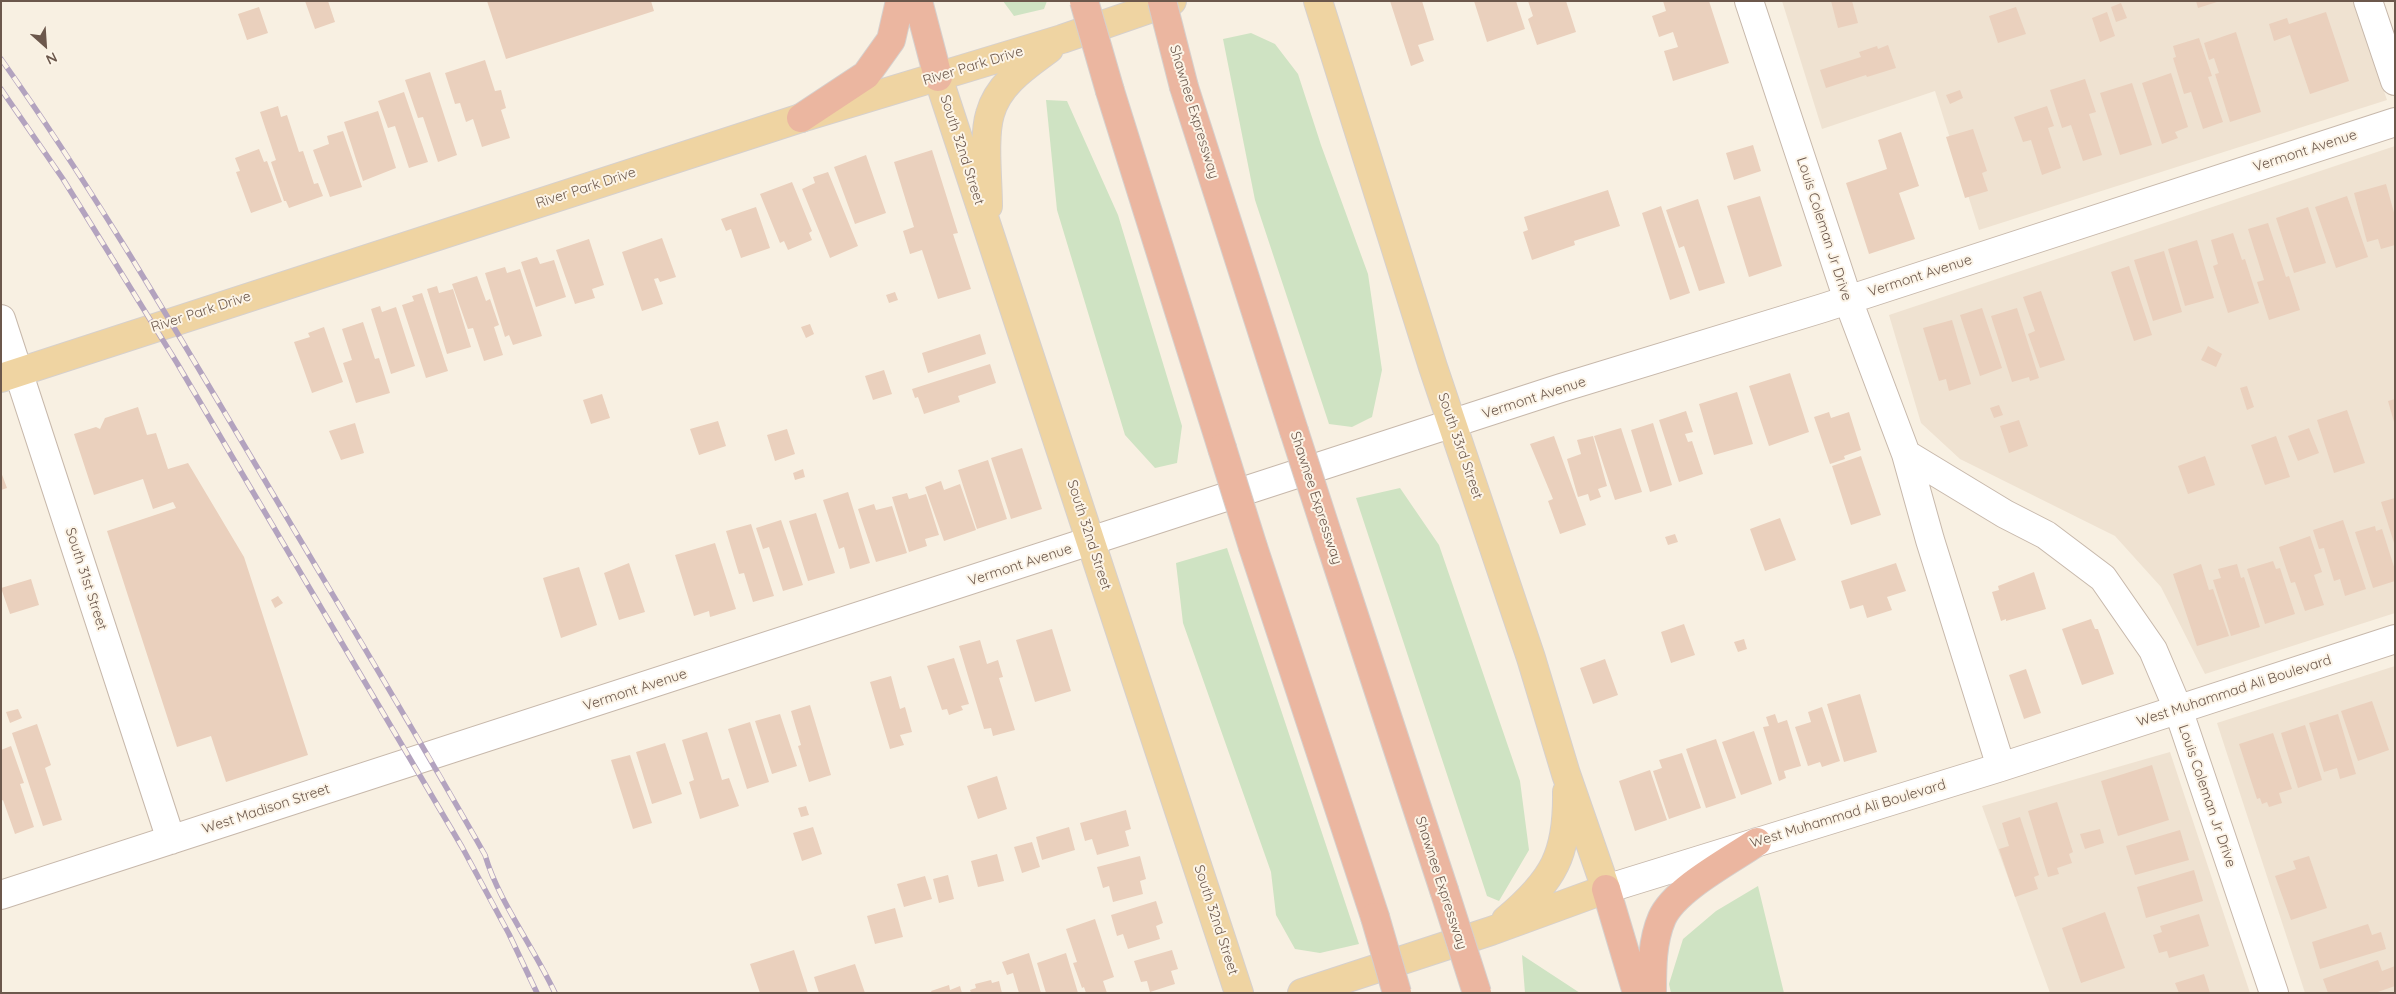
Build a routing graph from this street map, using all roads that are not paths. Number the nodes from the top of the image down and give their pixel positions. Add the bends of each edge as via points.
1 (900, 1) edge
2 (918, 1) edge
3 (1084, 1) edge
4 (1162, 1) edge
5 (1172, 1) edge
6 (1318, 1) edge
7 (1749, 1) edge
8 (2368, 1) edge
9 (1062, 39) junction
10 (938, 77) junction
11 (2395, 81) edge
12 (801, 118) junction
13 (2395, 122) edge
14 (988, 230) junction
15 (1848, 300) junction
16 (1, 319) edge
17 (10, 375) edge
18 (1454, 425) junction
19 (1906, 454) junction
20 (1091, 542) junction
21 (2395, 638) edge
22 (2178, 709) junction
23 (530, 723) joint
24 (2001, 767) junction
25 (1566, 774) junction
26 (171, 840) junction
27 (1758, 842) junction
28 (1606, 889) junction
29 (1, 895) edge
30 (1491, 932) junction
31 (1239, 993) edge
32 (1302, 993) edge
33 (1398, 993) edge
34 (1477, 993) edge
35 (1637, 993) edge
36 (1652, 993) edge
37 (2274, 993) edge

1 - 12 highway via 891,40 866,75
2 - 10 highway
3 - 33 highway, bridge via 1253,547
4 - 34 highway, Shawnee Expressway, bridge via 1184,87
5 - 9 main road, River Park Drive
6 - 18 main road, South 33rd Street
7 - 15 street, Louis Coleman Jr Drive
8 - 11 street
9 - 10 main road, River Park Drive
9 - 14 main road via 1008,83 990,113
10 - 12 main road, River Park Drive
10 - 14 main road, South 32nd Street
12 - 17 main road, River Park Drive
13 - 15 street, Vermont Avenue
14 - 20 main road, South 32nd Street
15 - 18 street, Vermont Avenue via 1561,388
15 - 19 street, Louis Coleman Jr Drive
16 - 17 street, South 31st Street
17 - 26 street, South 31st Street
18 - 20 street, Vermont Avenue
18 - 25 main road, South 33rd Street
19 - 22 street, Louis Coleman Jr Drive via 2046,535 2103,578 2153,650
19 - 24 street, Louis Coleman Jr Drive
20 - 23 street, Vermont Avenue
20 - 31 main road, South 32nd Street
21 - 22 street, West Muhammad Ali Boulevard
22 - 24 street, West Muhammad Ali Boulevard
22 - 37 street, Louis Coleman Jr Drive
23 - 26 street, West Madison Street
24 - 27 street, West Muhammad Ali Boulevard
25 - 28 main road, South 33rd Street
25 - 30 main road via 1567,820 1561,854 1527,903
26 - 29 street, West Madison Street
27 - 28 street, West Muhammad Ali Boulevard
27 - 36 highway via 1682,892 1663,917 1652,960
28 - 30 main road, West Muhammad Ali Boulevard
28 - 35 highway
30 - 32 main road, West Muhammad Ali Boulevard

